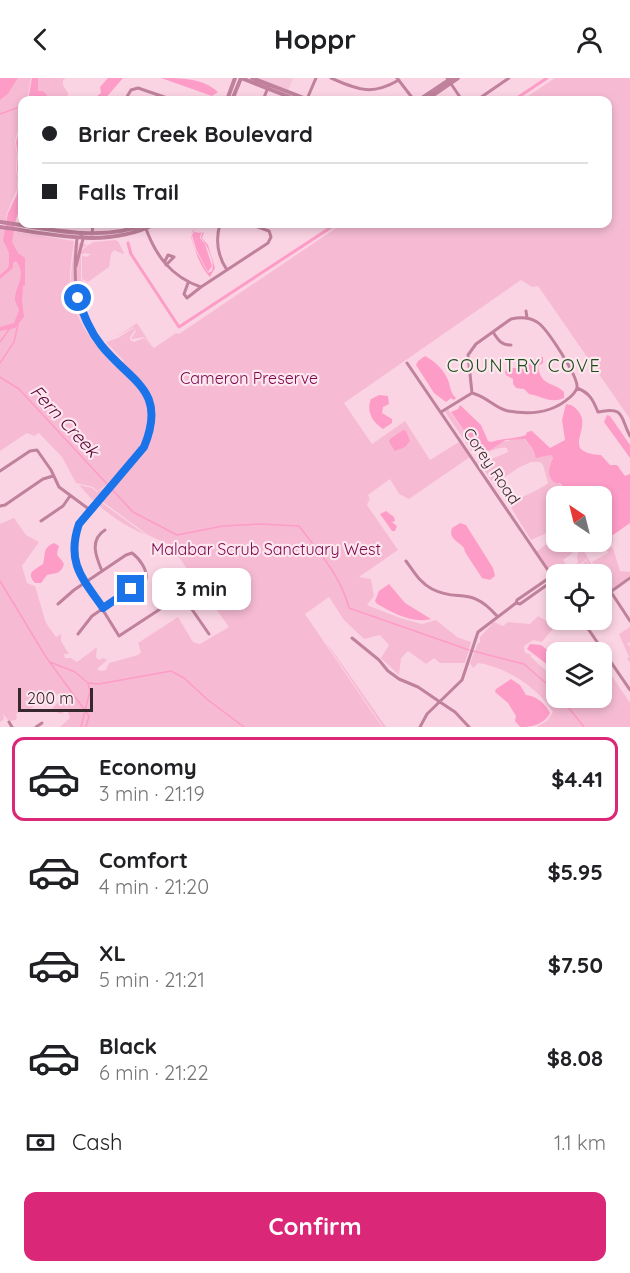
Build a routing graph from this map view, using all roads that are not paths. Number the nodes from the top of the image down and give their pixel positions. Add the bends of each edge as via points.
1 (235, 78) edge
2 (241, 78) edge
3 (252, 78) edge
4 (316, 78) edge
5 (331, 78) edge
6 (458, 78) edge
7 (509, 78) edge
8 (398, 79) edge
9 (450, 80) edge
10 (268, 87) junction
11 (127, 96) edge
12 (158, 96) edge
13 (228, 96) edge
14 (234, 96) edge
15 (265, 96) edge
16 (288, 96) edge
17 (295, 96) edge
18 (309, 96) edge
19 (411, 96) edge
20 (426, 96) edge
21 (431, 96) edge
22 (460, 96) edge
23 (483, 96) edge
24 (0, 225) edge
25 (18, 227) edge
26 (42, 228) edge
27 (93, 228) edge
28 (135, 228) edge
29 (138, 228) edge
30 (146, 228) edge
31 (219, 228) edge
32 (260, 228) edge
33 (80, 233) junction
34 (92, 234) junction
35 (77, 237) junction
36 (83, 238) junction
37 (75, 270) junction
38 (227, 270) junction
39 (188, 283) junction
40 (201, 288) junction
41 (526, 311) dead end
42 (527, 318) junction
43 (493, 332) junction
44 (511, 345) dead end
45 (407, 363) dead end
46 (577, 388) junction
47 (472, 393) junction
48 (441, 412) junction
49 (630, 436) edge
50 (0, 471) edge
51 (53, 476) junction
52 (70, 496) junction
53 (0, 506) edge
54 (90, 510) junction
55 (41, 521) dead end
56 (105, 530) dead end
57 (406, 561) dead end
58 (546, 567) edge
59 (102, 571) junction
60 (630, 578) edge
61 (85, 583) junction
62 (546, 584) edge
63 (612, 591) edge
64 (612, 595) edge
65 (58, 604) dead end
66 (103, 608) junction
67 (497, 616) junction
68 (630, 621) edge
69 (589, 630) edge
70 (78, 634) dead end
71 (209, 634) dead end
72 (352, 638) dead end
73 (630, 690) edge
74 (440, 702) junction
75 (9, 722) dead end
76 (42, 723) dead end
77 (12, 727) edge
78 (36, 727) edge
79 (420, 727) edge
80 (469, 727) edge

1 - 13 street
2 - 10 street
2 - 14 street
3 - 10 street
4 - 18 street
5 - 8 street via 366,91 385,88
6 - 9 street
7 - 23 street
8 - 19 street
9 - 20 street
9 - 21 street
9 - 22 street
10 - 15 street
10 - 16 street
10 - 17 street
11 - 12 street via 138,87
24 - 25 street
26 - 33 street
26 - 35 street
27 - 34 street
28 - 34 street
29 - 36 street via 115,237
30 - 39 street via 153,248 165,264
31 - 38 street via 217,247
32 - 38 street via 268,231 268,243
33 - 34 street
33 - 35 street
33 - 36 street
35 - 36 street
35 - 37 street
36 - 37 street
37 - 54 street via 86,322 102,347 142,386 150,405 150,432 144,447
38 - 40 street
39 - 40 street
39 - 40 street via 184,294 187,298
41 - 42 street
42 - 43 street via 511,319
42 - 46 street via 539,323 572,368
43 - 44 street via 499,341
43 - 47 street via 466,354
45 - 48 street, Corey Road
46 - 47 street via 564,402 533,413 506,411
46 - 49 street via 586,392 598,412 618,412
47 - 48 street
48 - 58 street, Corey Road
50 - 51 street via 35,450
51 - 52 street
51 - 53 street
52 - 54 street
52 - 55 street via 63,506
54 - 61 street via 79,524 73,548
56 - 59 street via 98,536 94,549
57 - 67 street via 430,588 476,598
59 - 61 street
59 - 66 street via 132,553 148,576
60 - 63 street
61 - 65 street
61 - 66 street
62 - 67 street
64 - 68 street
66 - 70 street
66 - 71 street via 119,636 180,596
67 - 74 street via 478,632 462,680
69 - 73 street
72 - 74 street via 399,679
74 - 79 street
74 - 80 street
75 - 77 street
76 - 78 street

